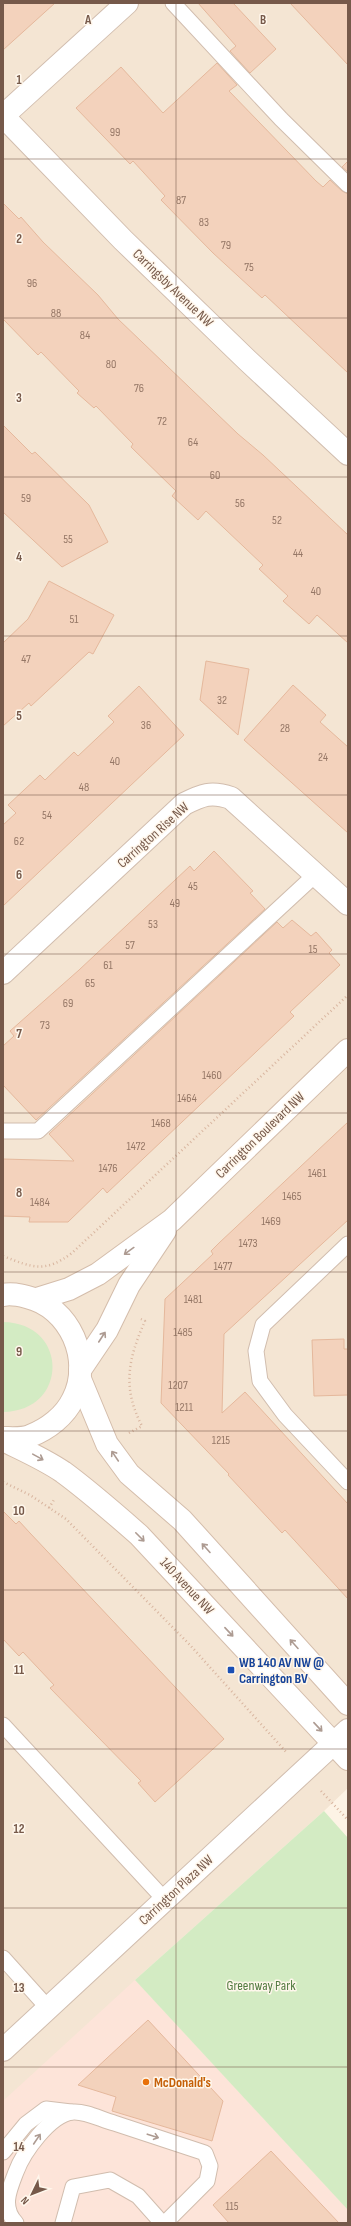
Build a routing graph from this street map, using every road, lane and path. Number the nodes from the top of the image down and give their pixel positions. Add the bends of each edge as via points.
1 (126, 3) edge
2 (173, 3) edge
3 (3, 116) edge
4 (348, 185) edge
5 (348, 454) edge
6 (315, 875) junction
7 (348, 904) edge
8 (3, 973) edge
9 (348, 995) edge
10 (348, 1050) edge
11 (3, 1131) edge
12 (172, 1220) junction
13 (348, 1244) edge
14 (3, 1256) edge
15 (5, 1293) edge
16 (37, 1300) junction
17 (80, 1374) junction
18 (3, 1439) edge
19 (3, 1482) edge
20 (348, 1482) edge
21 (348, 1704) edge
22 (3, 1725) edge
23 (343, 1745) edge
24 (304, 1772) junction
25 (348, 1820) edge
26 (165, 1900) junction
27 (3, 1958) edge
28 (48, 2008) junction
29 (3, 2050) edge
30 (73, 2112) junction
31 (3, 2152) edge
32 (9, 2216) edge
33 (62, 2223) edge
34 (164, 2223) edge

1 - 3 street
2 - 4 lane via 281,119
3 - 5 street, Carringsby Avenue NW via 128,245
6 - 7 street, Carrington Rise NW
6 - 8 street, Carrington Rise NW via 231,798 217,793 201,796 184,804
6 - 11 lane via 38,1131
9 - 14 path via 72,1253 58,1263 45,1266 28,1266
10 - 12 street, Carrington Boulevard NW
12 -> 16 street, Carrington Boulevard NW via 98,1274 69,1289
17 -> 12 street, Carrington Boulevard NW via 107,1330 129,1285
13 - 20 lane via 263,1325 256,1351 260,1381 285,1415
15 - 16 street, 140 Avenue NW
16 - 17 street, 140 Avenue NW via 58,1314 74,1334
17 - 18 street, 140 Avenue NW via 73,1399 55,1422 29,1436
21 -> 17 street, 140 Avenue NW via 182,1520 129,1474 107,1444
18 -> 23 street, 140 Avenue NW via 64,1472 139,1535
19 - 24 path via 30,1495 66,1520 190,1645
22 - 26 lane
23 - 24 street, Carrington Plaza NW
24 - 25 path
24 - 26 street, Carrington Plaza NW
26 - 28 street, Carrington Plaza NW
27 - 28 lane
28 - 29 street, Carrington Plaza NW
30 - 31 lane via 46,2109 26,2124
32 -> 30 lane via 6,2198 17,2170 40,2135 54,2120
30 -> 34 lane via 204,2153 210,2166 207,2181
33 - 34 lane via 73,2187 110,2180 138,2196

